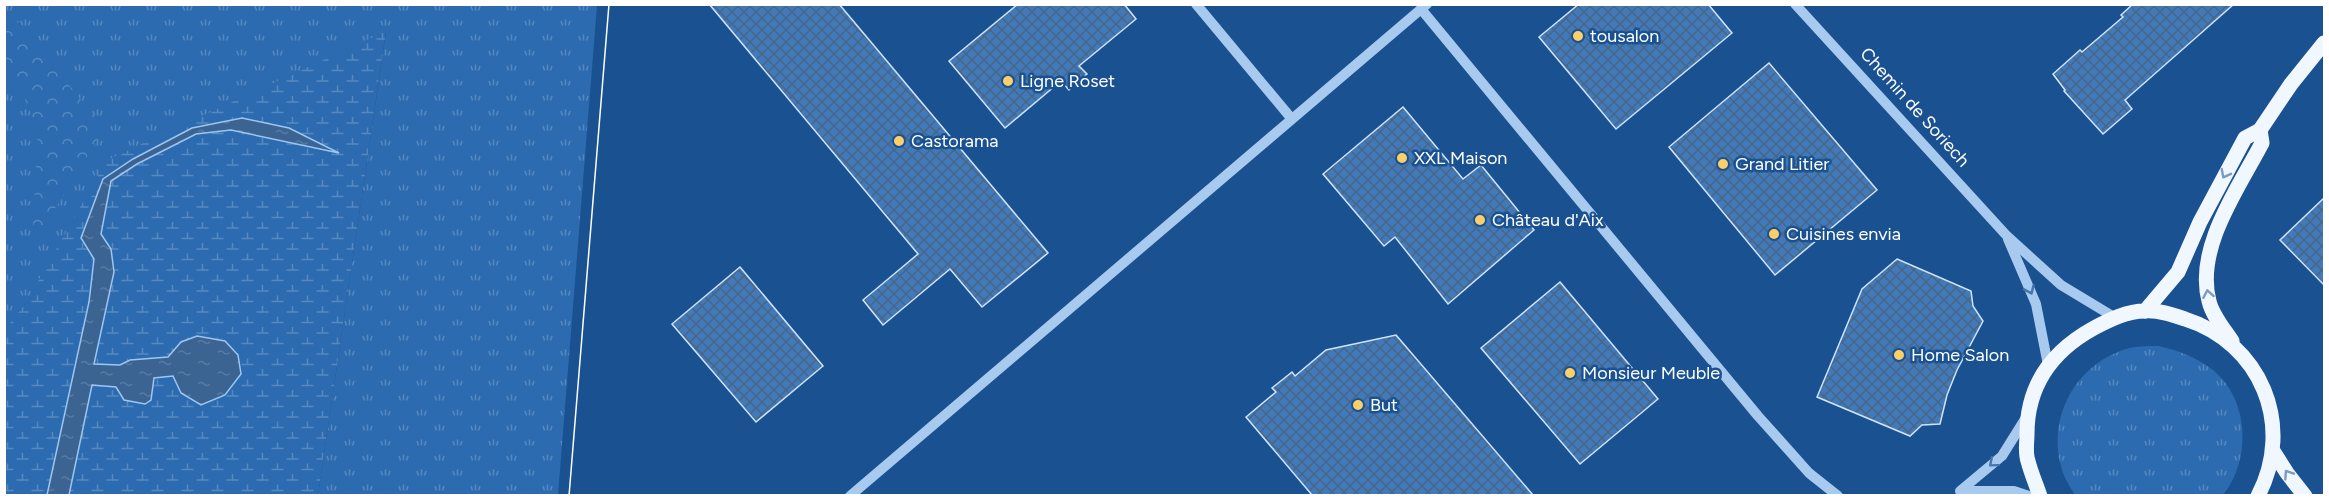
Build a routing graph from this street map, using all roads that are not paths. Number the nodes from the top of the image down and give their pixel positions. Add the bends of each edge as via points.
1 (1196, 4) edge
2 (1795, 4) edge
3 (1424, 7) edge
4 (2325, 43) edge
5 (1291, 118) junction
6 (2260, 129) junction
7 (2007, 236) junction
8 (2145, 310) junction
9 (2114, 317) junction
10 (2235, 346) junction
11 (2048, 365) junction
12 (2027, 416) junction
13 (2273, 451) junction
14 (1955, 493) edge
15 (850, 495) edge
16 (1838, 495) edge
17 (2029, 495) edge
18 (2040, 495) edge
19 (2258, 495) edge
20 (2305, 495) edge

1 - 5 street
2 - 7 street, Chemin de Soriech
3 - 5 street
3 - 16 street via 1758,416 1809,473
4 - 6 main road
5 - 15 street
6 -> 8 main road via 2245,138 2178,272
10 -> 6 main road via 2209,303 2208,254 2262,143
7 - 9 street, Chemin de Soriech via 2061,285
7 -> 11 street, Chemin de Soriech via 2036,304
8 - 9 main road
8 - 10 main road via 2204,325
9 - 11 main road via 2072,340
10 - 13 main road via 2264,386 2271,411
11 - 12 main road
12 -> 14 street via 2002,456
12 - 18 main road via 2027,459
13 - 19 main road
20 -> 13 main road
14 - 17 street via 2014,491

